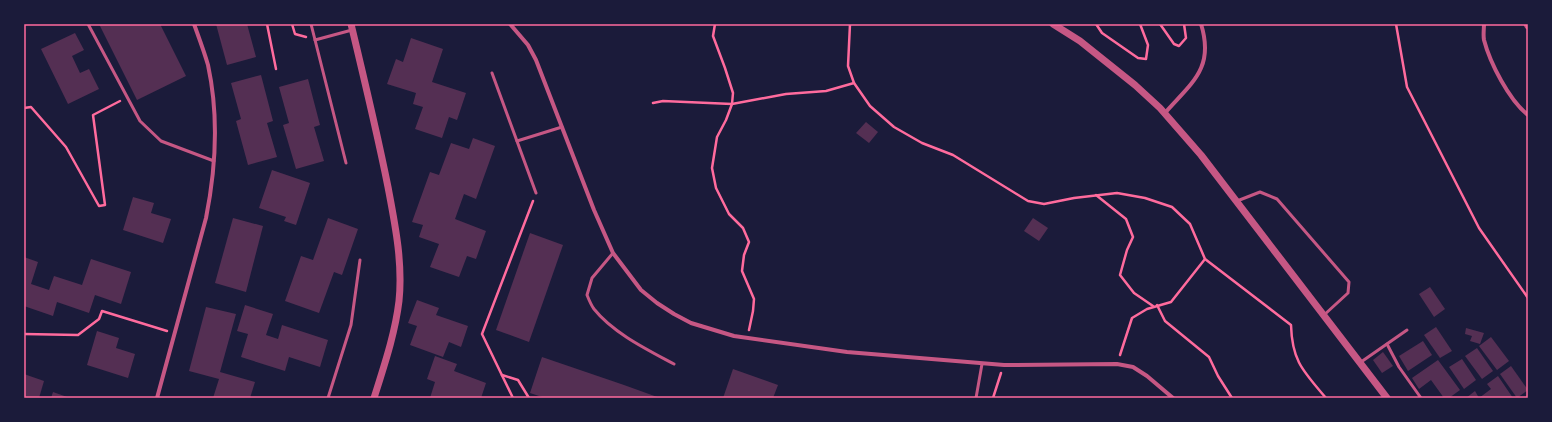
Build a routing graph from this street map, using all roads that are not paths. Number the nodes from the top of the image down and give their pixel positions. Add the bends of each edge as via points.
1 (88, 24) edge
2 (194, 24) edge
3 (311, 24) edge
4 (510, 24) edge
5 (1053, 24) edge
6 (1201, 24) edge
7 (1484, 24) edge
8 (352, 27) edge
9 (315, 40) junction
10 (492, 73) dead end
11 (1164, 114) junction
12 (1528, 115) edge
13 (562, 127) junction
14 (516, 141) junction
15 (215, 162) junction
16 (346, 163) dead end
17 (536, 194) road end
18 (1236, 201) junction
19 (613, 253) junction
20 (360, 260) dead end
21 (1324, 315) junction
22 (1407, 330) dead end
23 (1387, 344) junction
24 (1360, 362) junction
25 (674, 364) dead end
26 (982, 364) junction
27 (157, 398) edge
28 (328, 398) edge
29 (374, 398) edge
30 (976, 398) edge
31 (1173, 398) edge
32 (1388, 398) edge
33 (1421, 398) edge

1 - 15 lane via 140,121 161,141
2 - 15 street via 208,65 215,115
3 - 9 lane
4 - 13 street via 536,60
5 - 11 street via 1108,62
6 - 11 street via 1206,38 1203,65 1194,80
7 - 12 street via 1484,38 1497,73
8 - 9 lane
8 - 29 street via 380,146 399,251 397,316
9 - 16 lane
10 - 14 lane
11 - 18 street via 1201,155
13 - 14 lane
13 - 19 street
14 - 17 lane
15 - 27 street via 206,218
18 - 21 street
18 - 21 lane via 1260,192 1276,199 1349,282 1348,293
19 - 25 lane via 592,278 587,296 594,309 611,326
19 - 26 street via 641,290 668,310 710,330 747,338 847,352
20 - 28 lane via 351,325
21 - 24 street
22 - 23 lane
23 - 24 lane
23 - 33 lane via 1399,367
24 - 32 street
26 - 30 lane
26 - 31 street via 1117,364 1133,367

